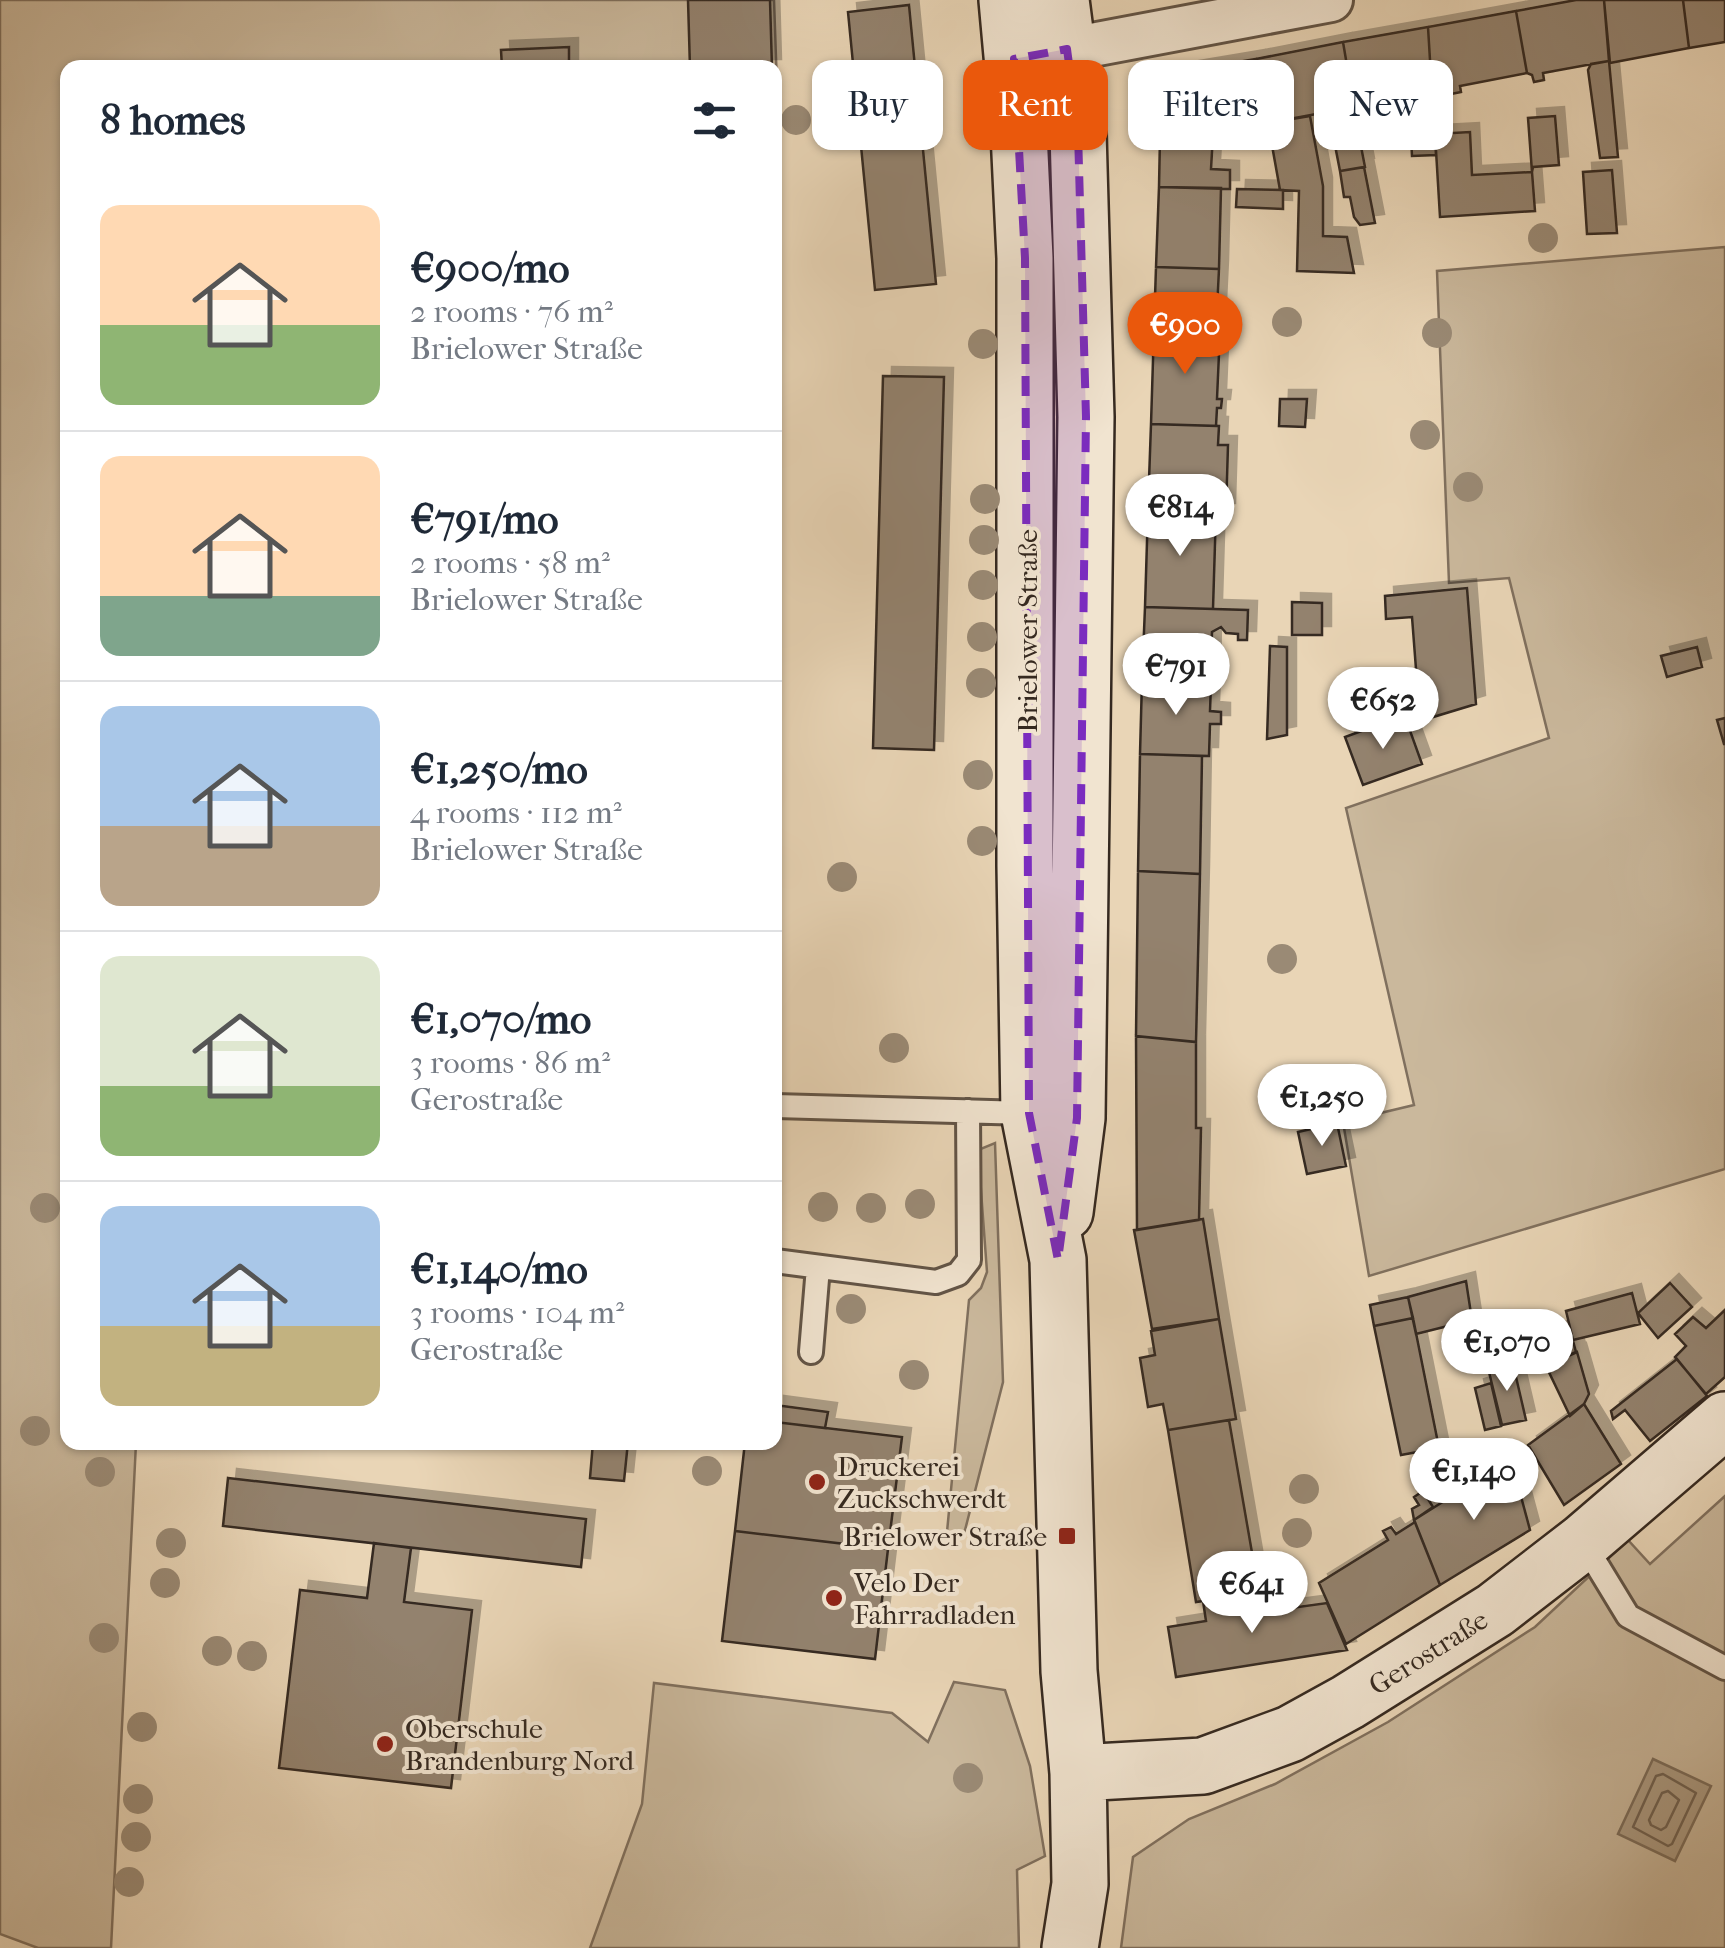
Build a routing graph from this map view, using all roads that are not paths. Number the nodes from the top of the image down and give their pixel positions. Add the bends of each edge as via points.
1 (1007, 0) edge
2 (1332, 0) edge
3 (1064, 25) edge
4 (1014, 60) joint
5 (1019, 150) edge
6 (782, 1106) edge
7 (968, 1111) junction
8 (1030, 1113) junction
9 (1058, 1260) junction
10 (782, 1262) edge
11 (818, 1267) junction
12 (811, 1352) dead end
13 (1725, 1420) edge
14 (1583, 1542) junction
15 (1725, 1668) edge
16 (1078, 1773) junction
17 (1070, 1948) edge

1 - 4 main road, Brielower Straße
2 - 3 street
3 - 4 street
3 - 9 main road, Brielower Straße via 1078,132 1086,436 1077,1118
5 - 8 main road, Brielower Straße via 1026,258
6 - 7 lane
7 - 8 lane
7 - 11 lane via 968,1260 958,1274 936,1282
8 - 9 main road, Brielower Straße
9 - 16 main road, Brielower Straße via 1069,1671
10 - 11 lane
11 - 12 lane
13 - 14 main road, Gerostraße
14 - 15 lane via 1628,1616
14 - 16 main road, Gerostraße via 1494,1610 1290,1734 1203,1766
16 - 17 main road, Brielower Straße via 1080,1884

